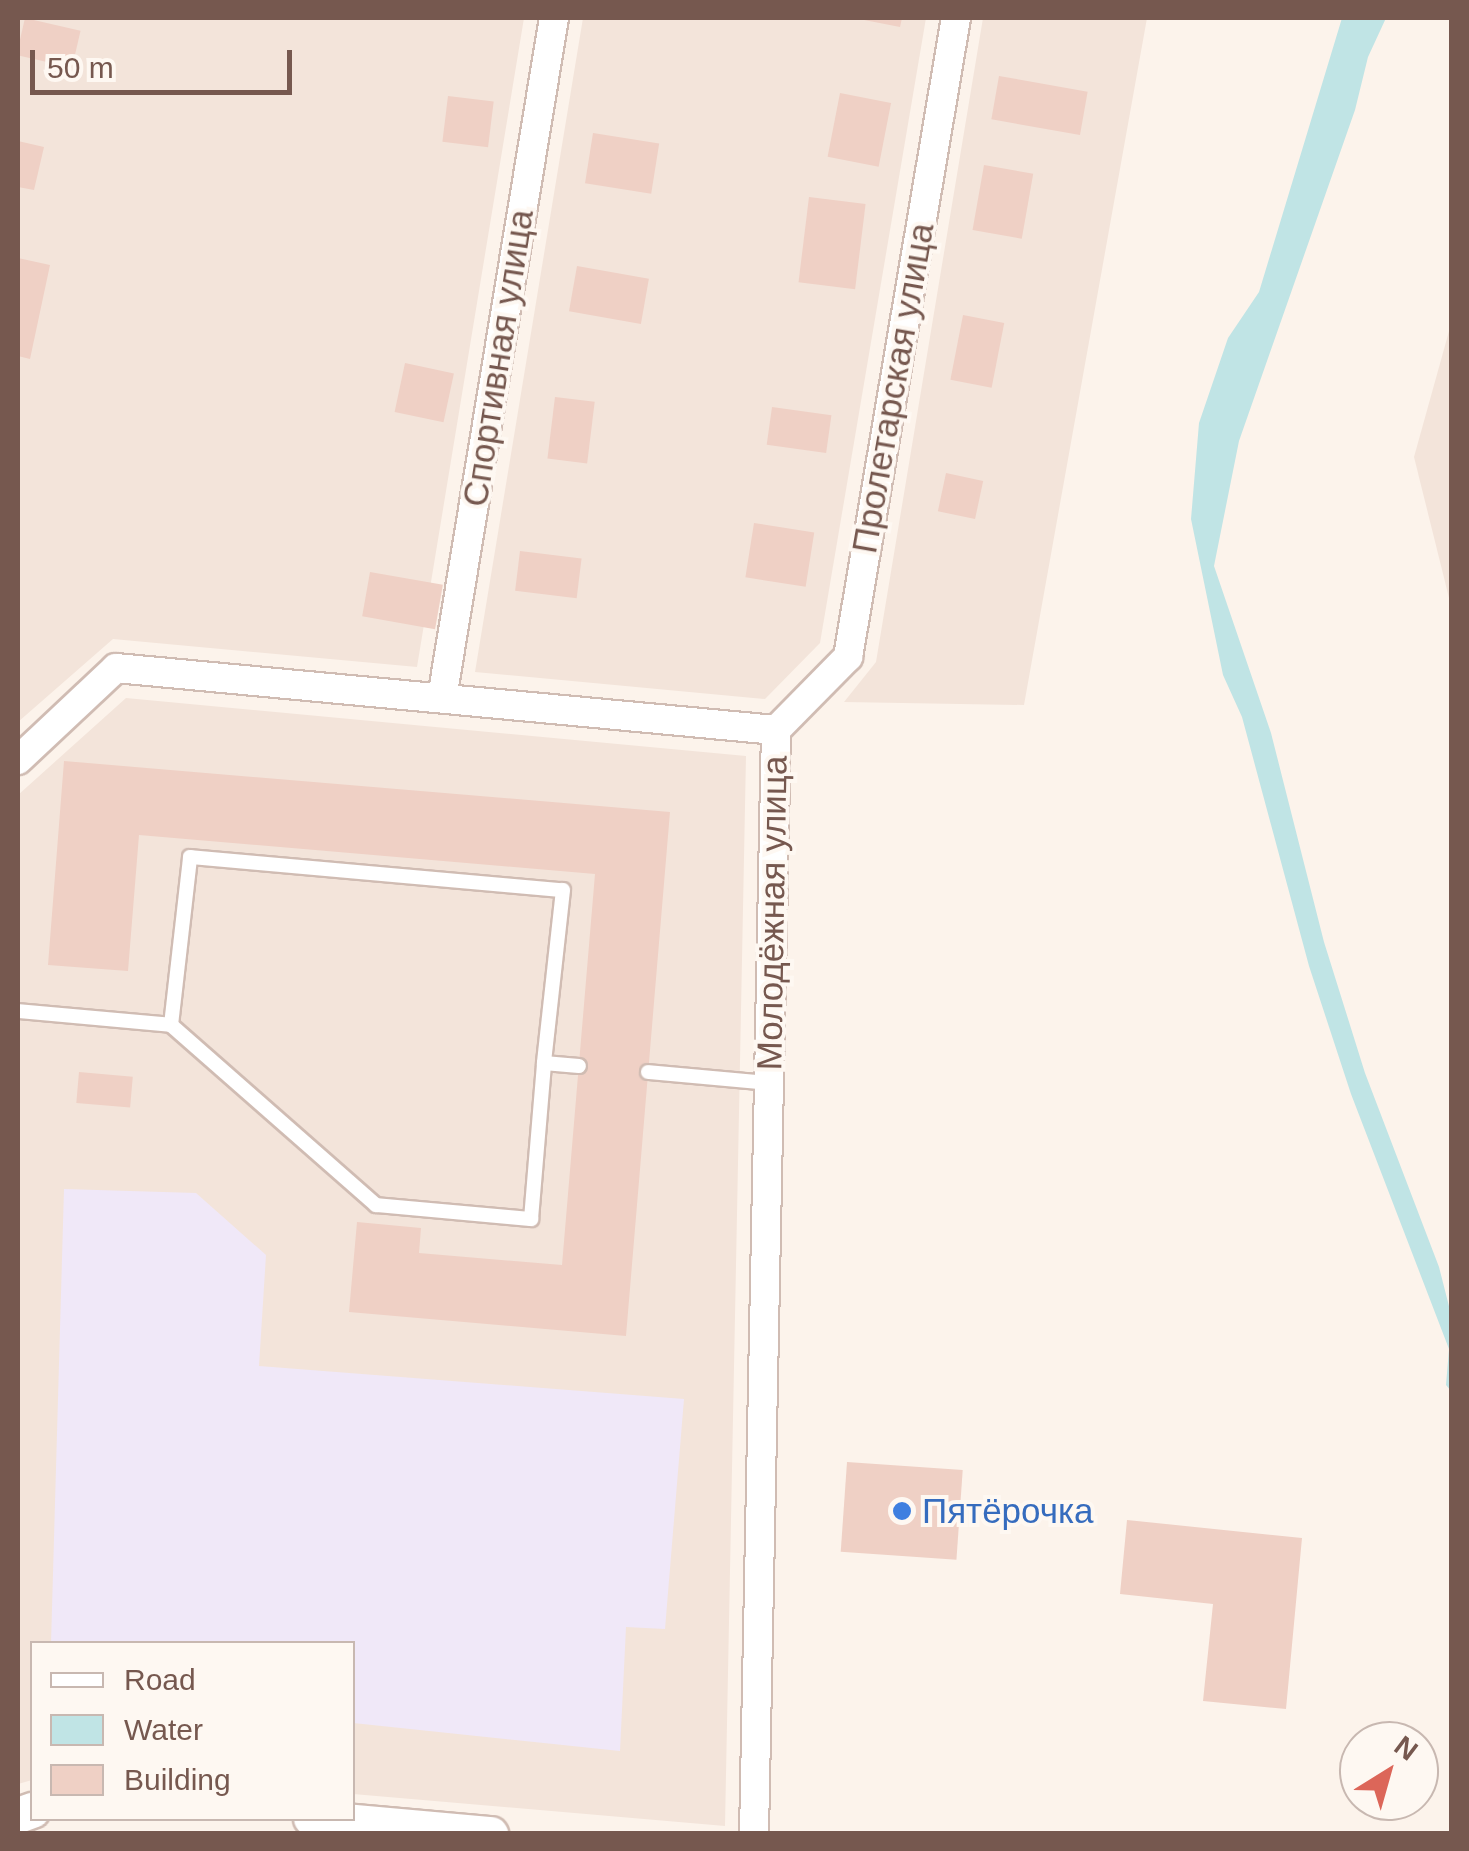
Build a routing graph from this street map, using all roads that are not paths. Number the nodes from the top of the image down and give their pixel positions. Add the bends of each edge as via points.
1 (554, 18) edge
2 (956, 18) edge
3 (442, 698) junction
4 (776, 730) junction
5 (18, 760) edge
6 (18, 1012) edge
7 (171, 1025) junction
8 (544, 1063) junction
9 (578, 1066) dead end
10 (648, 1072) dead end
11 (768, 1083) junction
12 (345, 1821) edge
13 (490, 1834) edge
14 (754, 1834) edge

1 - 3 street, Спортивная улица
2 - 4 street, Пролетарская улица via 848,657
3 - 4 street, Молодёжная улица
3 - 5 street, Молодёжная улица via 116,668
4 - 11 street, Молодёжная улица
6 - 7 lane
7 - 8 lane via 376,1205 531,1219
7 - 8 lane via 190,857 563,890
8 - 9 lane
10 - 11 lane
11 - 14 street, Молодёжная улица
12 - 13 street

